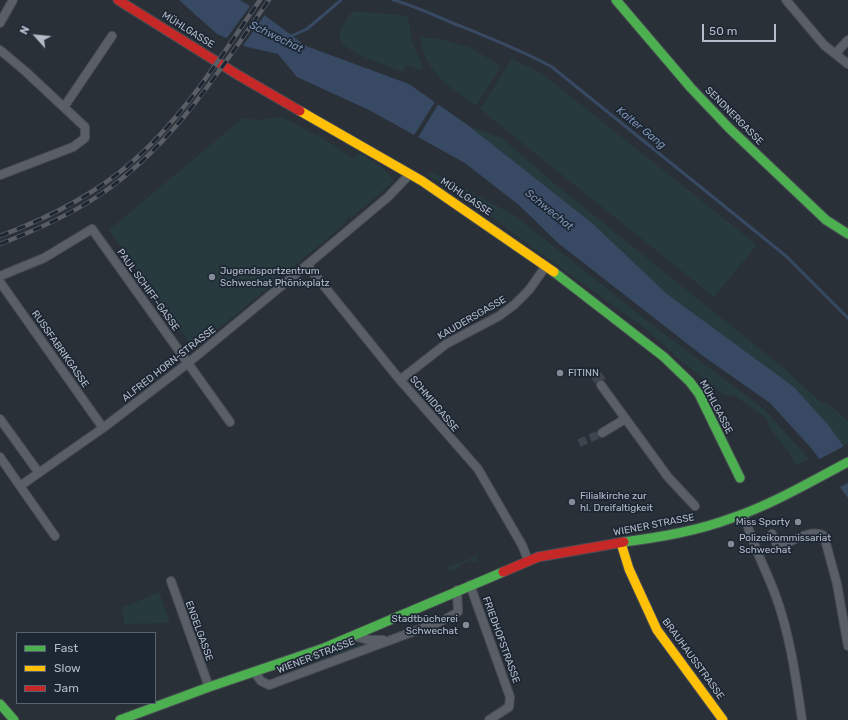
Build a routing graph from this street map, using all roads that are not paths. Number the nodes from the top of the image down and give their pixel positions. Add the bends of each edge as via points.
1 (13, 0) edge
2 (118, 0) edge
3 (616, 0) edge
4 (786, 0) edge
5 (0, 23) edge
6 (112, 36) dead end
7 (848, 40) edge
8 (0, 50) edge
9 (835, 54) junction
10 (848, 64) edge
11 (64, 107) junction
12 (0, 175) edge
13 (409, 175) junction
14 (848, 234) edge
15 (546, 266) junction
16 (309, 268) junction
17 (0, 276) edge
18 (0, 282) edge
19 (188, 363) junction
20 (400, 380) junction
21 (601, 385) tunnel mouth
22 (0, 419) edge
23 (625, 419) junction
24 (230, 422) dead end
25 (103, 428) junction
26 (602, 433) tunnel mouth
27 (0, 457) edge
28 (848, 462) edge
29 (39, 473) junction
30 (740, 478) dead end
31 (20, 486) junction
32 (695, 506) dead end
33 (744, 514) junction
34 (772, 534) dead end
35 (55, 536) dead end
36 (621, 543) junction
37 (528, 560) junction
38 (171, 581) dead end
39 (470, 585) junction
40 (457, 590) junction
41 (352, 636) junction
42 (388, 640) junction
43 (848, 646) edge
44 (255, 672) junction
45 (209, 687) junction
46 (0, 704) edge
47 (14, 720) edge
48 (120, 720) edge
49 (489, 720) edge
50 (723, 720) edge
51 (802, 720) edge

1 - 5 street
2 - 13 street, MÜHLGASSE
3 - 14 street, SENDNERGASSE via 728,128 826,220
4 - 9 street via 812,32
6 - 11 street
7 - 9 street
8 - 11 street
9 - 10 street
11 - 12 street via 85,127 85,138 74,148
13 - 15 street, MÜHLGASSE via 445,196
13 - 16 street, ALFRED HORN-STRASSE
15 - 20 street, KAUDERSGASSE via 529,290 514,305 499,316 446,344
15 - 30 street, MÜHLGASSE via 664,357 690,382 699,394
16 - 19 street, ALFRED HORN-STRASSE
16 - 20 street, SCHMIDGASSE
17 - 19 street, PAUL SCHIFF-GASSE via 44,258 92,229
18 - 25 street, RUSSFABRIKGASSE
19 - 24 street, PAUL SCHIFF-GASSE
19 - 25 street, ALFRED HORN-STRASSE
20 - 37 street, SCHMIDGASSE via 486,481
21 - 23 street
22 - 29 street
23 - 26 street
23 - 32 street via 668,477
25 - 29 street, ALFRED HORN-STRASSE
27 - 31 street
28 - 33 street, WIENER STRASSE
29 - 31 street, ALFRED HORN-STRASSE
31 - 35 street
33 - 36 street, WIENER STRASSE via 715,524
33 - 51 street via 747,530 775,594 785,626
34 - 43 street via 778,547 811,533 818,532 824,536 837,584
36 - 37 street, WIENER STRASSE via 560,551
36 - 50 street, BRAUHAUSSTRASSE via 628,569 657,630
37 - 39 street, WIENER STRASSE
38 - 45 street, ENGELGASSE
39 - 40 street, WIENER STRASSE
39 - 49 street, FRIEDHOFSTRASSE via 501,668 510,702 509,707
40 - 41 street, WIENER STRASSE
40 - 42 street, WIENER STRASSE via 459,609 455,614
41 - 42 street, WIENER STRASSE via 369,640
41 - 44 street, WIENER STRASSE
42 - 44 street, WIENER STRASSE via 269,685 261,681
44 - 45 street, WIENER STRASSE
45 - 48 street, WIENER STRASSE
46 - 47 street

